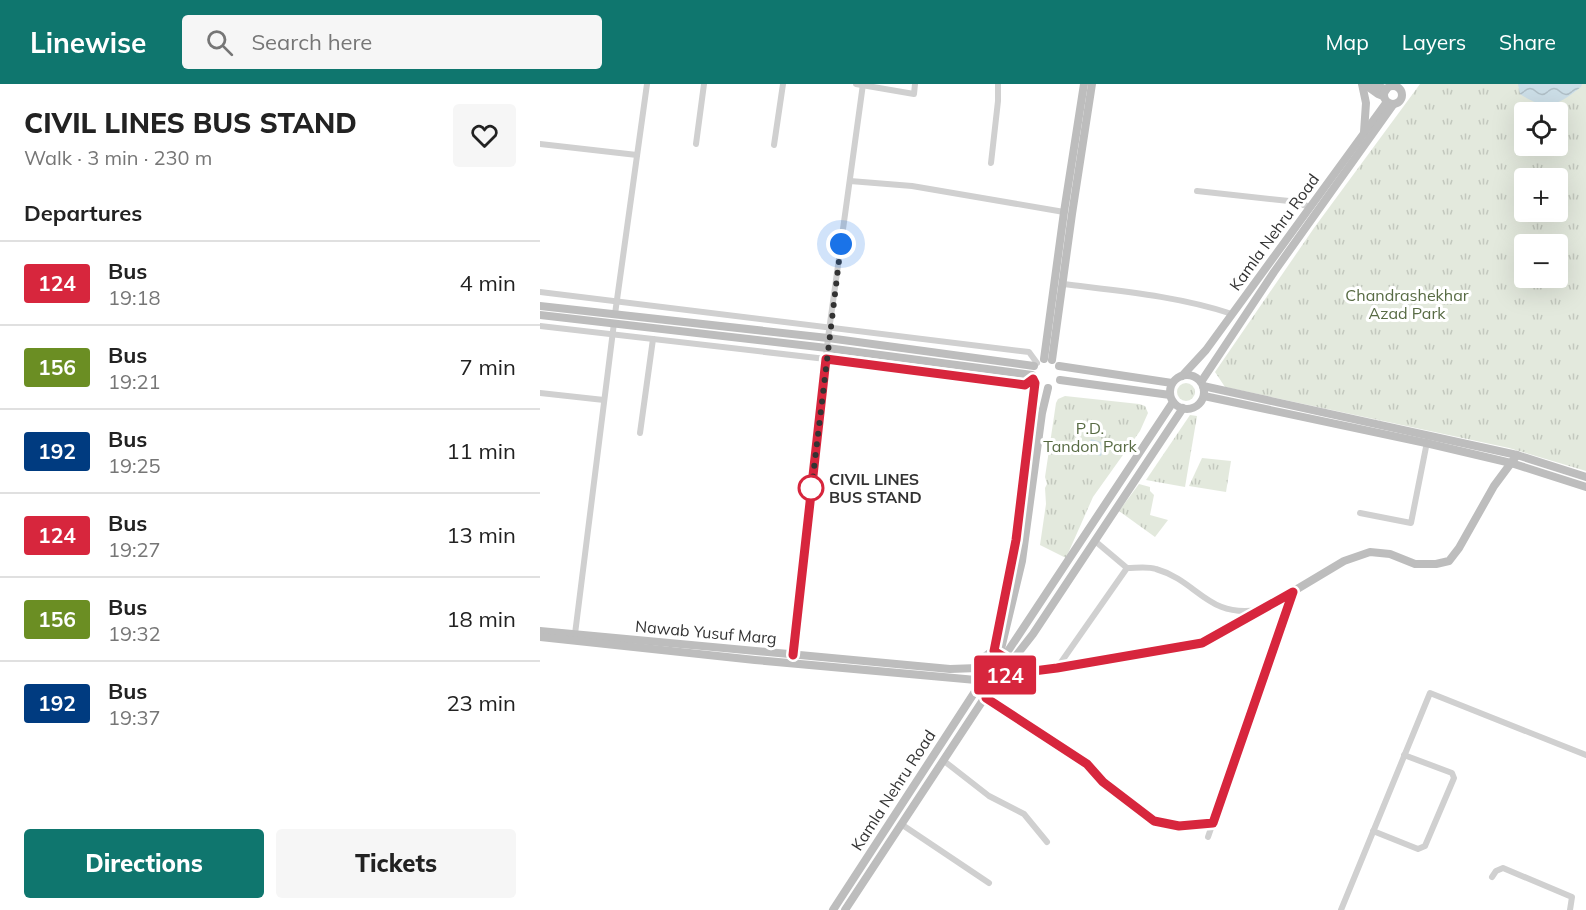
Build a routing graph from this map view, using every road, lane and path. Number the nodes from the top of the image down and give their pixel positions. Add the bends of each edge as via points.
1 (647, 84) edge
2 (704, 84) edge
3 (783, 84) edge
4 (861, 84) edge
5 (915, 84) edge
6 (998, 84) edge
7 (1084, 84) edge
8 (1092, 84) edge
9 (1363, 84) edge
10 (1375, 84) edge
11 (1401, 86) edge
12 (1387, 98) junction
13 (1364, 132) junction
14 (540, 144) edge
15 (696, 144) dead end
16 (774, 146) dead end
17 (637, 155) junction
18 (992, 163) dead end
19 (850, 181) junction
20 (1197, 191) dead end
21 (1311, 207) junction
22 (1064, 212) junction
23 (1063, 284) junction
24 (540, 292) edge
25 (617, 302) junction
26 (540, 306) edge
27 (615, 314) junction
28 (1232, 314) junction
29 (540, 315) edge
30 (614, 324) junction
31 (540, 326) edge
32 (830, 327) junction
33 (613, 334) junction
34 (653, 339) junction
35 (828, 343) junction
36 (826, 359) junction
37 (1041, 369) junction
38 (1182, 376) junction
39 (1060, 380) junction
40 (1173, 383) junction
41 (1202, 384) junction
42 (1048, 388) junction
43 (540, 393) edge
44 (1204, 396) junction
45 (1172, 399) junction
46 (604, 400) junction
47 (1183, 408) junction
48 (640, 433) dead end
49 (1427, 439) junction
50 (1514, 459) junction
51 (1586, 477) edge
52 (1586, 487) edge
53 (1360, 513) dead end
54 (1095, 541) junction
55 (1127, 568) junction
56 (1293, 592) junction
57 (1264, 609) junction
58 (540, 631) edge
59 (575, 634) junction
60 (540, 637) edge
61 (999, 654) junction
62 (793, 655) junction
63 (978, 668) junction
64 (1057, 668) junction
65 (1004, 673) junction
66 (977, 684) junction
67 (987, 695) junction
68 (1404, 755) junction
69 (1586, 755) edge
70 (944, 761) junction
71 (1213, 823) junction
72 (901, 824) junction
73 (1373, 831) junction
74 (1208, 837) dead end
75 (1047, 842) dead end
76 (1492, 877) dead end
77 (989, 883) dead end
78 (845, 890) junction
79 (854, 896) junction
80 (833, 910) edge
81 (845, 910) edge
82 (1341, 910) edge
83 (1570, 910) edge

1 - 17 street
2 - 15 street
3 - 16 street
4 - 5 street via 914,94
4 - 19 street
6 - 18 street
7 - 22 main road
8 - 23 main road
9 - 12 main road
9 - 13 main road
10 - 12 main road
11 - 12 main road via 1390,87
11 - 12 main road via 1400,100
12 - 13 main road, Kamla Nehru Road
12 - 41 main road, Kamla Nehru Road
13 - 21 main road, Kamla Nehru Road
14 - 17 street
17 - 25 street
19 - 22 street via 912,186
19 - 32 street
20 - 21 street
21 - 28 main road, Kamla Nehru Road
22 - 37 main road
23 - 28 street via 1142,294
23 - 37 main road
24 - 25 street
25 - 27 street
25 - 32 street
26 - 27 main road
27 - 35 main road
28 - 38 main road, Kamla Nehru Road
29 - 30 main road
30 - 33 street
30 - 35 main road
31 - 33 street
32 - 35 street
32 - 37 street via 1029,352
33 - 34 street
33 - 46 street
34 - 36 street
34 - 48 street
35 - 36 street
35 - 37 main road
36 - 37 street via 1025,385
36 - 62 street
37 - 39 main road via 1061,375
37 - 40 main road
37 - 42 main road
37 - 61 main road
38 - 40 main road
38 - 41 main road via 1193,376
39 - 42 main road
39 - 45 main road
40 - 45 main road
41 - 44 main road
41 - 49 main road
42 - 61 main road via 1022,561
43 - 46 street
44 - 47 main road via 1193,408
44 - 49 main road
45 - 47 main road
45 - 61 main road
46 - 59 street
47 - 54 main road
49 - 50 main road
49 - 53 street via 1411,523
50 - 51 main road
50 - 52 main road
50 - 56 main road via 1449,561 1415,564 1390,554 1370,552 1344,561
54 - 55 street
54 - 65 main road
55 - 57 street via 1154,568 1172,575 1214,606 1242,613
55 - 64 street
56 - 57 main road
56 - 71 street
57 - 64 main road via 1202,643
58 - 59 main road, Nawab Yusuf Marg
59 - 62 main road, Nawab Yusuf Marg
60 - 66 main road
61 - 63 main road via 989,652
61 - 65 main road
62 - 63 main road, Nawab Yusuf Marg
63 - 66 main road
64 - 65 main road
65 - 67 main road, Kamla Nehru Road
66 - 67 main road
66 - 78 main road, Kamla Nehru Road
67 - 70 main road, Kamla Nehru Road
67 - 71 street via 1087,764 1103,782 1154,821 1179,826
68 - 69 street via 1430,693
68 - 73 street
68 - 73 street via 1452,773 1454,778 1425,846 1418,849
70 - 72 main road, Kamla Nehru Road
70 - 75 street via 988,796 1024,814
71 - 74 street
72 - 77 street
72 - 79 main road, Kamla Nehru Road
73 - 82 street
76 - 83 street via 1503,868 1563,893 1572,897
78 - 79 main road
78 - 80 main road, Kamla Nehru Road
79 - 81 main road, Kamla Nehru Road

